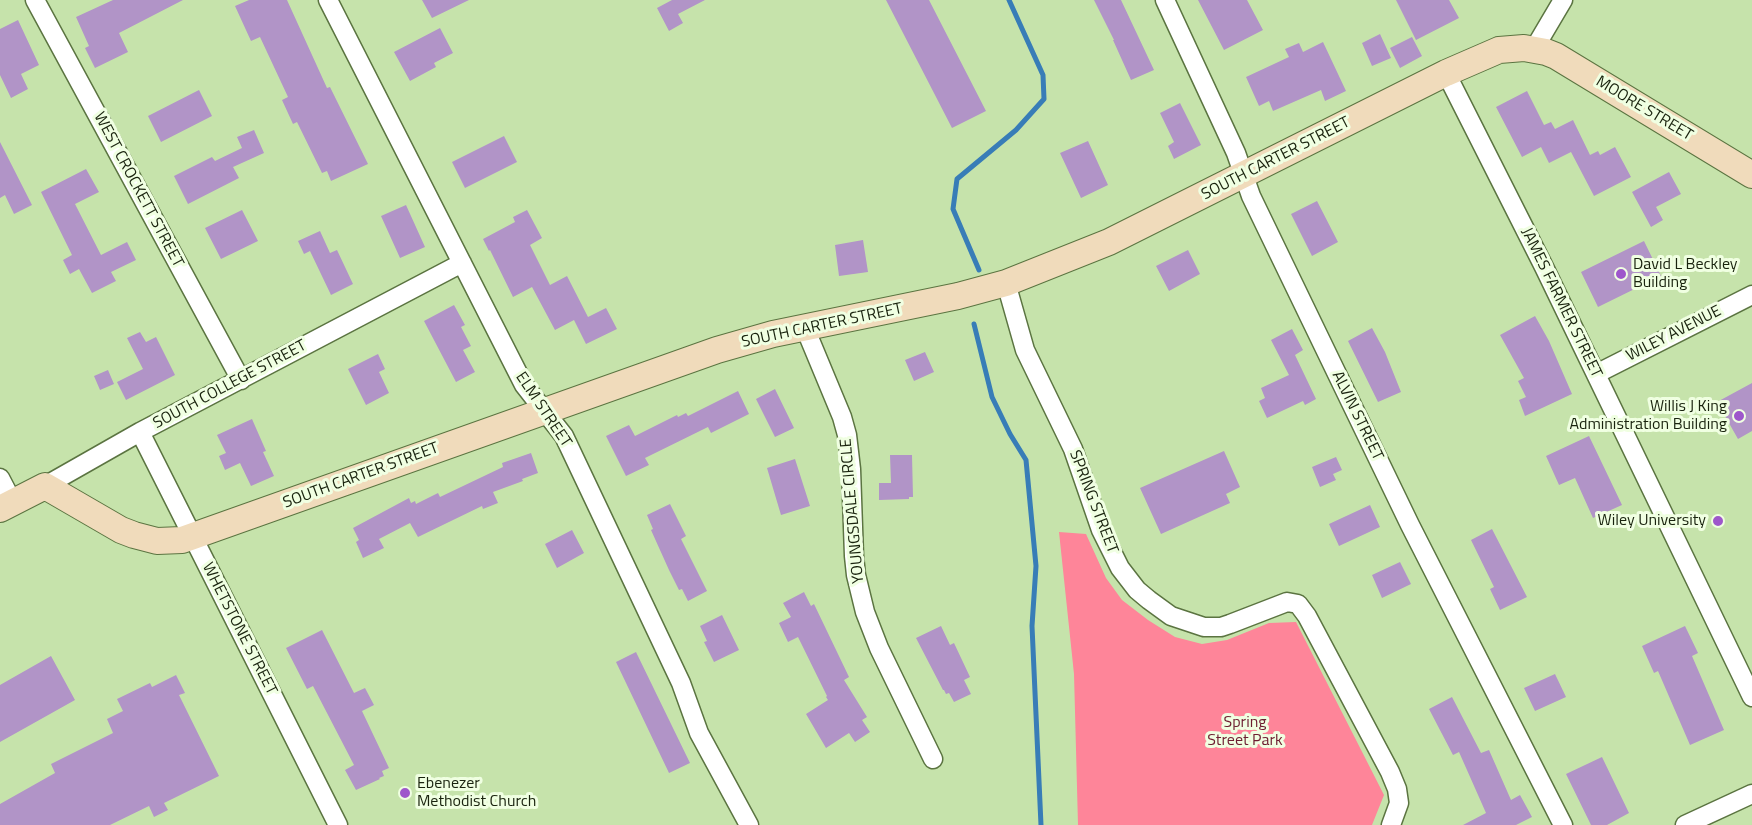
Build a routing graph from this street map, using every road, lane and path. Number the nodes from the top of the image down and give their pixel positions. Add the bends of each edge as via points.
1 (35, 0) edge
2 (328, 0) edge
3 (1165, 0) edge
4 (1563, 0) edge
5 (1533, 49) junction
6 (1446, 73) junction
7 (1752, 175) edge
8 (1244, 176) junction
9 (462, 263) junction
10 (1006, 283) junction
11 (1752, 295) edge
12 (805, 328) junction
13 (1596, 374) junction
14 (240, 380) junction
15 (543, 410) junction
16 (140, 432) junction
17 (0, 478) edge
18 (45, 486) junction
19 (6, 506) edge
20 (193, 537) junction
21 (1752, 697) edge
22 (933, 759) dead end
23 (1752, 794) edge
24 (338, 825) edge
25 (748, 825) edge
26 (1391, 825) edge
27 (1563, 825) edge
28 (1685, 825) edge

1 - 14 street, WEST CROCKETT STREET
2 - 9 street, ELM STREET
3 - 8 street, ALVIN STREET
4 - 5 street
5 - 6 street, SOUTH CARTER STREET via 1499,50
5 - 7 street, MOORE STREET via 1567,62
6 - 8 street, SOUTH CARTER STREET
6 - 13 street, JAMES FARMER STREET
8 - 10 street, SOUTH CARTER STREET via 1109,242
8 - 27 street, ALVIN STREET via 1410,525
9 - 14 street, SOUTH COLLEGE STREET
9 - 15 street, ELM STREET via 524,385
10 - 12 street, SOUTH CARTER STREET via 958,297
10 - 26 street, SPRING STREET via 1025,350 1073,449 1101,530 1120,568 1137,590 1171,616 1204,627 1221,627 1287,602 1298,604 1390,772 1399,803
11 - 13 street, WILEY AVENUE
12 - 15 street, SOUTH CARTER STREET via 717,350
12 - 22 street, YOUNGSDALE CIRCLE via 847,435 856,575 866,612 879,648
13 - 21 street, JAMES FARMER STREET
14 - 16 street, SOUTH COLLEGE STREET
15 - 20 street, SOUTH CARTER STREET
15 - 25 street, ELM STREET via 564,436 681,683 699,733
16 - 18 street, SOUTH COLLEGE STREET
16 - 20 street, WHETSTONE STREET
17 - 19 street
18 - 19 street, SOUTH COLLEGE STREET
18 - 20 street, SOUTH CARTER STREET via 134,536 170,542
20 - 24 street, WHETSTONE STREET
23 - 28 street

